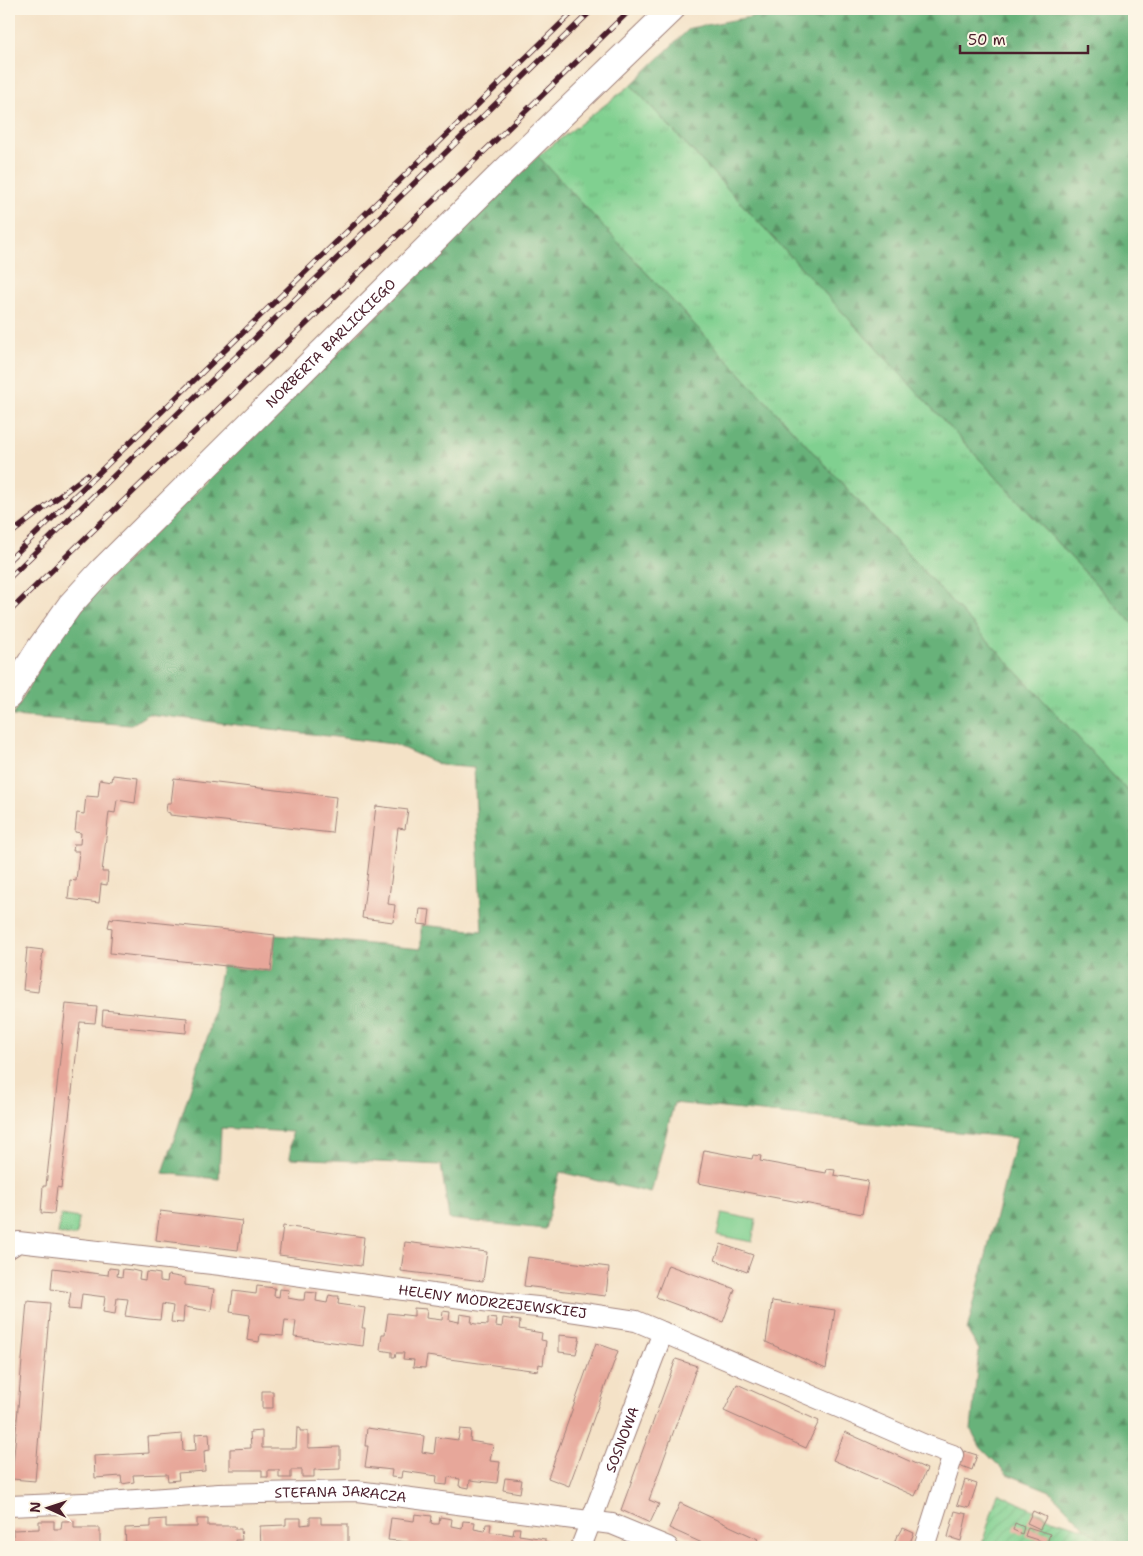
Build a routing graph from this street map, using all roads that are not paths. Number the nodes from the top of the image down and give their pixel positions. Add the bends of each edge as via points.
1 (672, 9) edge
2 (9, 696) edge
3 (9, 1248) edge
4 (663, 1332) junction
5 (9, 1506) edge
6 (591, 1521) junction
7 (581, 1547) edge
8 (668, 1547) edge
9 (924, 1547) edge

1 - 2 street, NORBERTA BARLICKIEGO via 483,191 102,570 70,605
3 - 4 street, HELENY MODRZEJEWSKIEJ via 18,1242 212,1264 620,1318
4 - 6 street, SOSNOWA
4 - 9 street, HELENY MODRZEJEWSKIEJ via 925,1446 953,1455
5 - 6 street, STEFANA JARACZA via 357,1490
6 - 7 street, SOSNOWA
6 - 8 street, STEFANA JARACZA via 612,1524

